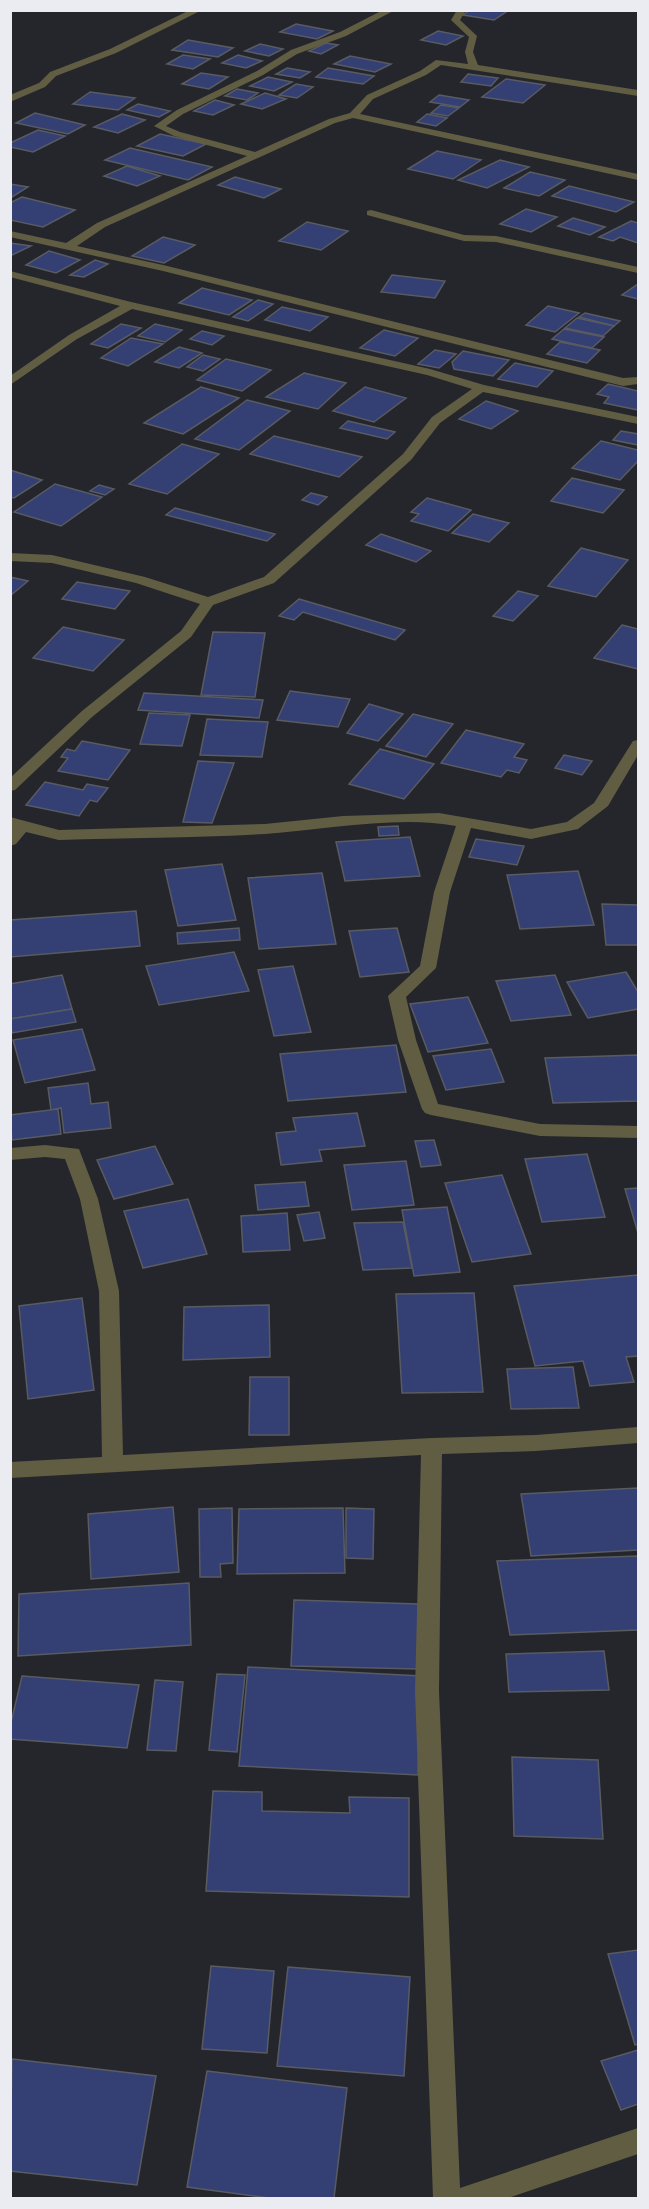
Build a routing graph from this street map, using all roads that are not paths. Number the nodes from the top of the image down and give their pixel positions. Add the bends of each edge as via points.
1 (198, 10) edge
2 (391, 10) edge
3 (462, 10) edge
4 (474, 67) junction
5 (639, 93) edge
6 (10, 99) edge
7 (353, 115) junction
8 (255, 155) junction
9 (639, 177) edge
10 (370, 213) dead end
11 (10, 234) edge
12 (69, 246) junction
13 (639, 270) edge
14 (10, 273) edge
15 (130, 305) junction
16 (639, 381) edge
17 (10, 382) edge
18 (482, 388) junction
19 (639, 421) edge
20 (10, 557) edge
21 (208, 602) junction
22 (639, 744) edge
23 (10, 787) edge
24 (465, 823) junction
25 (16, 824) edge
26 (10, 841) edge
27 (639, 1132) edge
28 (10, 1155) edge
29 (639, 1435) edge
30 (432, 1446) junction
31 (113, 1463) junction
32 (10, 1470) edge
33 (639, 2141) edge
34 (447, 2199) edge
35 (469, 2199) edge

1 - 6 street via 113,51 53,74 42,85
2 - 8 street via 294,52 159,126
3 - 4 street via 454,20 473,36 469,52
4 - 5 street
4 - 7 street via 439,62 370,97
7 - 8 street
7 - 9 street
8 - 12 street via 101,225
10 - 13 street via 464,238 496,239
11 - 12 street
12 - 16 street via 623,382
14 - 15 street
15 - 17 street via 73,337
15 - 18 street via 430,372
18 - 19 street
18 - 21 street via 436,420 407,457 269,580
20 - 21 street via 52,559 140,580
21 - 23 street via 186,634 87,714
22 - 24 street via 600,806 572,826 531,834
24 - 25 street via 439,818 393,819 265,829 59,835
24 - 27 street via 442,892 428,968 397,996 407,1040 431,1109 540,1130
25 - 26 street
28 - 31 street via 72,1153 89,1199 109,1291
29 - 30 street
30 - 31 street
30 - 34 street via 427,1691
31 - 32 street
33 - 35 street

